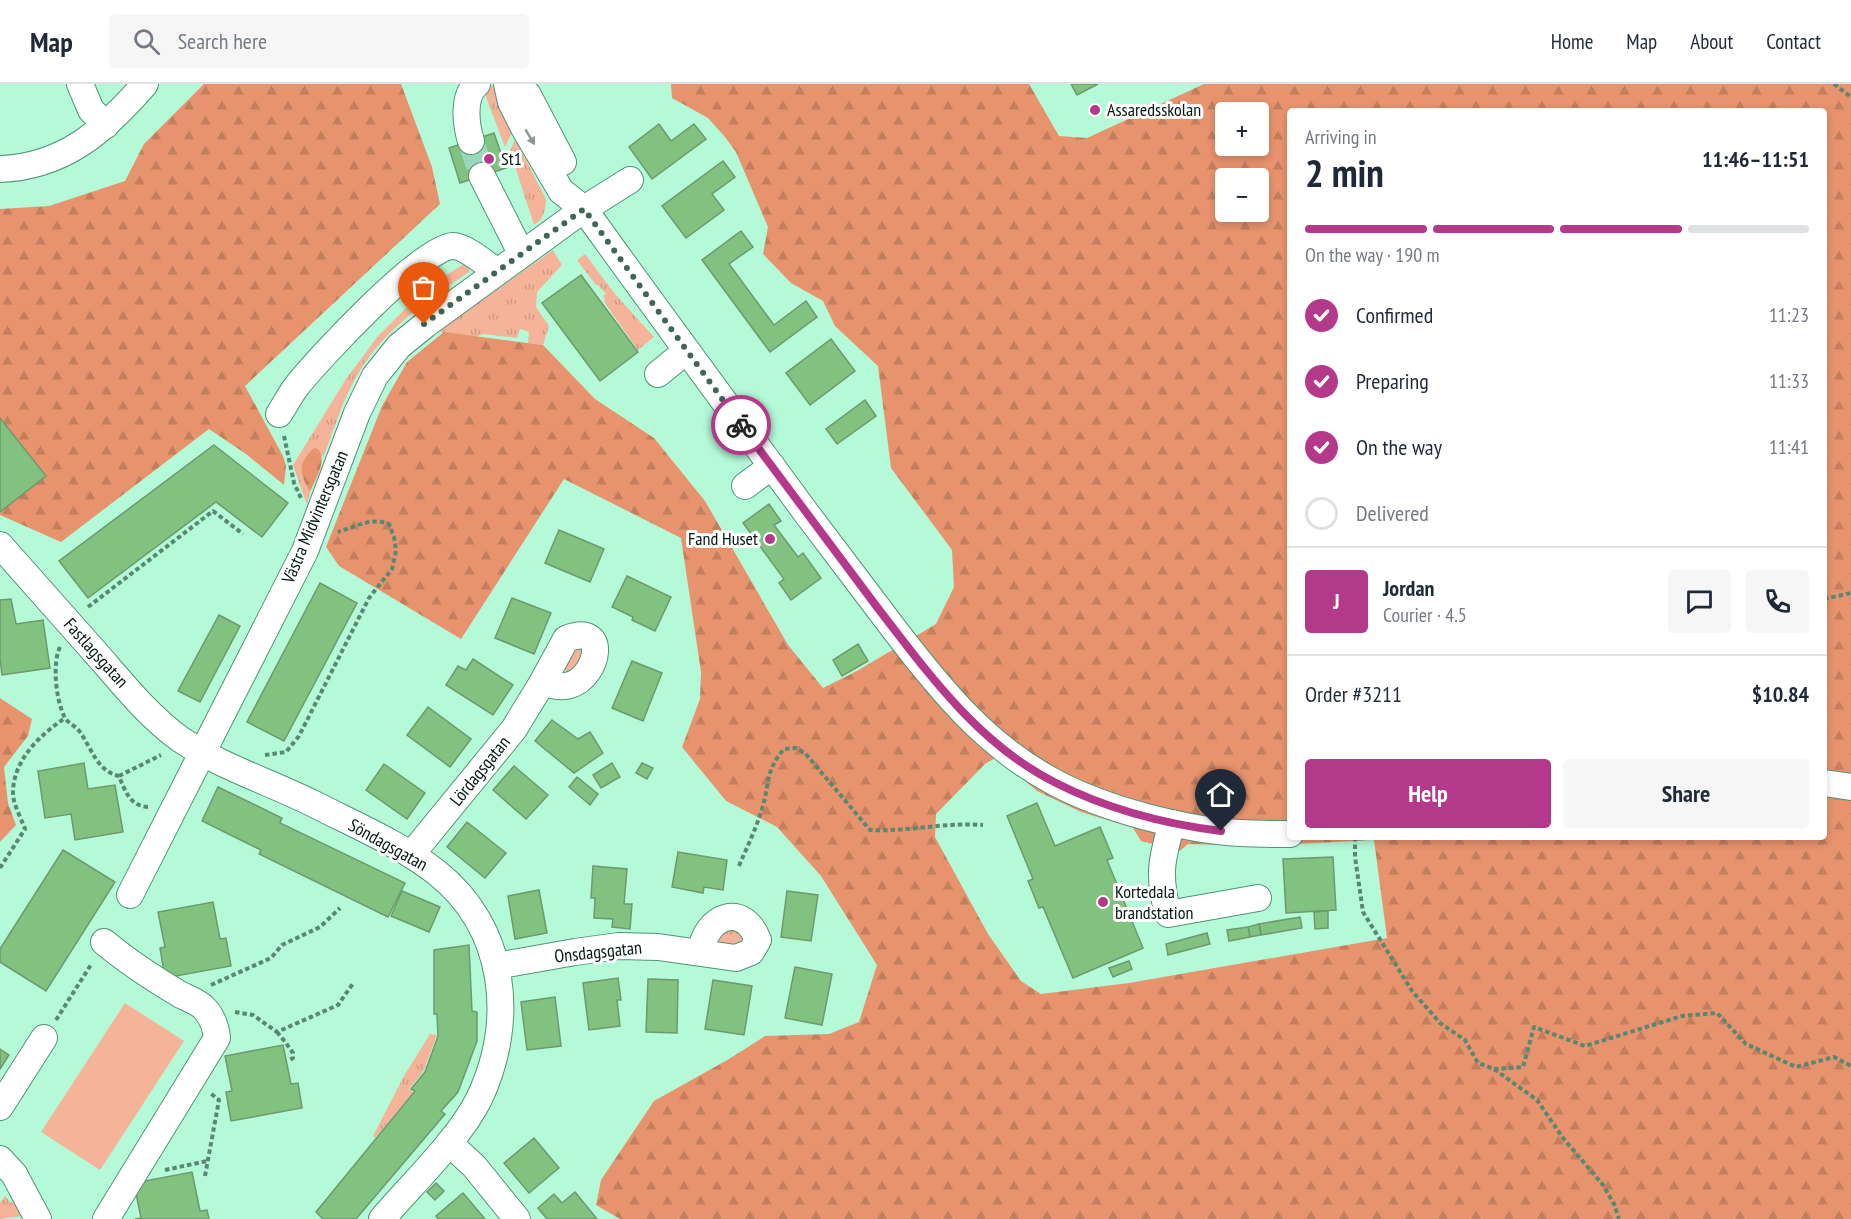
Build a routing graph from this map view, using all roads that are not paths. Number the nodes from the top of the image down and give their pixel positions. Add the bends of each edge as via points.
1 (80, 84) edge
2 (145, 84) edge
3 (477, 84) edge
4 (507, 84) edge
5 (518, 84) edge
6 (106, 125) junction
7 (471, 141) tunnel mouth
8 (0, 170) edge
9 (482, 176) tunnel mouth
10 (630, 180) dead end
11 (584, 209) junction
12 (521, 253) junction
13 (496, 271) junction
14 (686, 351) junction
15 (658, 374) dead end
16 (279, 414) road end
17 (772, 466) junction
18 (745, 486) dead end
19 (0, 545) edge
20 (542, 683) dead end
21 (202, 753) junction
22 (1827, 784) edge
23 (1851, 788) edge
24 (1172, 823) junction
25 (1287, 834) edge
26 (411, 855) junction
27 (130, 895) dead end
28 (1258, 898) dead end
29 (104, 942) road end
30 (701, 951) dead end
31 (496, 966) junction
32 (44, 1038) road end
33 (0, 1107) edge
34 (449, 1143) junction
35 (0, 1159) edge
36 (38, 1219) edge
37 (106, 1219) edge
38 (382, 1219) edge
39 (517, 1219) edge

1 - 6 street via 91,110
2 - 6 street
3 - 7 street via 468,103 466,125
4 -> 11 street via 524,128 561,191
5 - 11 street via 528,95 573,180
6 - 8 street via 49,161
9 - 12 street
10 - 11 street, Västra Midvintersgatan
11 - 12 street, Västra Midvintersgatan
11 - 14 street
12 - 13 street, Västra Midvintersgatan
13 - 16 street via 454,246 438,250 349,329 295,388
13 - 21 street, Västra Midvintersgatan via 424,324 399,346 375,376 357,412 305,551
14 - 15 street
14 - 17 street
17 - 18 street
17 - 24 street via 929,674 974,725 1055,783 1099,802
19 - 21 street, Fastlagsgatan via 77,619 148,711
20 - 26 street, Lördagsgatan via 514,729
21 - 26 street, Söndagsgatan
21 - 27 street, Västra Midvintersgatan
22 - 23 street
24 - 25 street via 1240,833
24 - 28 street via 1162,857 1161,887 1168,914
26 - 31 street, Söndagsgatan via 454,887 486,937
29 - 37 street via 133,965 196,1003 216,1029 217,1038
30 - 31 street, Onsdagsgatan via 620,946
31 - 34 street, Söndagsgatan via 501,1023 496,1051 478,1100
32 - 33 street
34 - 38 street, Söndagsgatan
34 - 39 street via 474,1166
35 - 36 street via 14,1174

